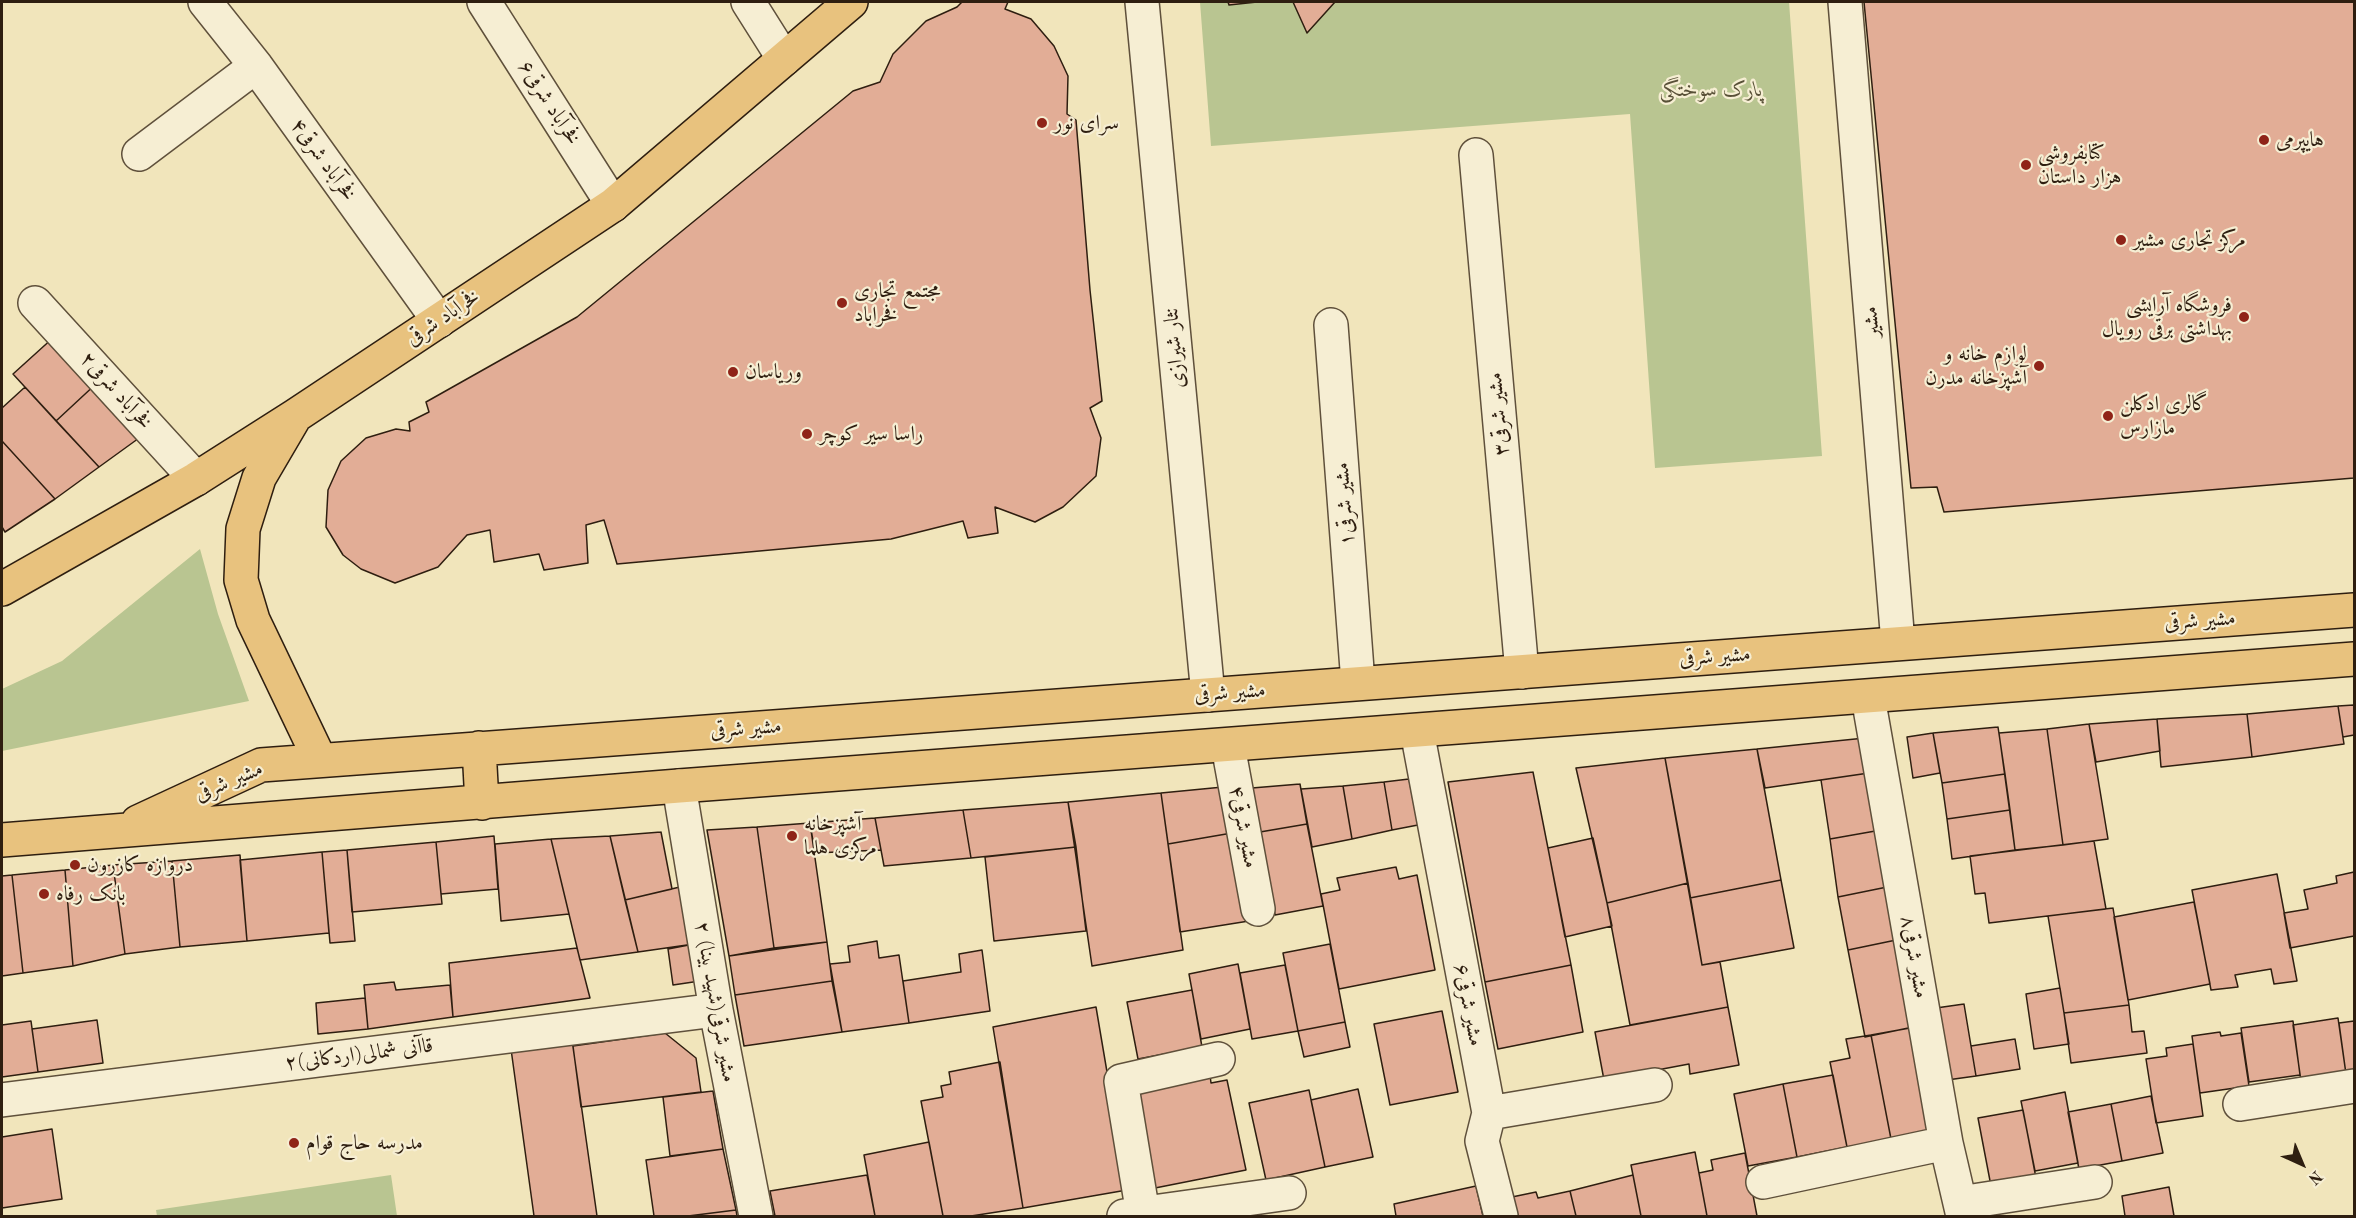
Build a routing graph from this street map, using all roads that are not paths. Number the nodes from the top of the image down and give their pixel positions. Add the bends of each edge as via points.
1 (205, 2) edge
2 (484, 2) edge
3 (748, 2) edge
4 (851, 2) edge
5 (1142, 2) edge
6 (1845, 2) edge
7 (784, 59) junction
8 (256, 66) junction
9 (139, 154) dead end
10 (1476, 155) dead end
11 (614, 205) junction
12 (36, 303) dead end
13 (439, 321) junction
14 (1332, 325) dead end
15 (296, 416) junction
16 (196, 479) junction
17 (2, 589) edge
18 (2355, 610) edge
19 (1898, 643) junction
20 (2355, 659) edge
21 (1522, 672) junction
22 (1358, 683) junction
23 (1208, 695) junction
24 (1868, 697) junction
25 (1417, 731) junction
26 (1228, 746) junction
27 (479, 748) junction
28 (321, 760) junction
29 (679, 786) junction
30 (482, 802) junction
31 (120, 830) junction
32 (2, 840) edge
33 (1258, 909) dead end
34 (716, 1010) junction
35 (1218, 1059) dead end
36 (1655, 1085) dead end
37 (2355, 1086) edge
38 (2, 1100) edge
39 (2240, 1104) dead end
40 (1489, 1113) junction
41 (1946, 1143) junction
42 (1763, 1182) dead end
43 (2095, 1182) dead end
44 (1289, 1193) dead end
45 (1961, 1210) edge
46 (1133, 1215) edge
47 (756, 1216) edge
48 (1501, 1216) edge

1 - 8 street, فخرآباد شرقی۴
2 - 11 street, فخرآباد شرقی۶
3 - 7 street
4 - 7 main road, فخرآباد شرقی
5 - 23 street, نثار شیرازی
6 - 19 street, مشیر
7 - 11 main road, فخرآباد شرقی
8 - 9 street
8 - 13 street, فخرآباد شرقی۴
10 - 21 street, ۳مشیر شرقی
11 - 13 main road, فخرآباد شرقی
12 - 16 street, ۲فخرآباد شرقی
13 - 15 main road, فخرآباد شرقی
14 - 22 street, ۱مشیر شرقی
15 - 16 main road, فخرآباد شرقی
15 - 28 main road via 259,478 243,529 241,580 253,620
16 - 17 main road, فخرآباد شرقی
18 - 19 main road, مشیر شرقی
19 - 21 main road, مشیر شرقی
20 - 24 main road, مشیر شرقی
21 - 22 main road, مشیر شرقی
22 - 23 main road, مشیر شرقی
23 - 27 main road, مشیر شرقی
24 - 25 main road, مشیر شرقی
24 - 41 street, مشیر شرقی۸
25 - 26 main road, مشیر شرقی
25 - 40 street, ۶مشیر شرقی
26 - 29 main road, مشیر شرقی
26 - 33 street, ۴مشیر شرقی
27 - 28 main road, مشیر شرقی
27 - 30 main road
28 - 31 main road, مشیر شرقی via 261,765
29 - 30 main road, مشیر شرقی
29 - 34 street, ۲ مشیر شرقی(شهید بینا)
30 - 31 main road, مشیر شرقی
31 - 32 main road, مشیر شرقی
34 - 38 street, ۲قاآنی شمالی(اردکانی)
34 - 47 street, ۲ مشیر شرقی(شهید بینا)
35 - 46 street via 1121,1081
36 - 40 street
37 - 39 street
40 - 48 street via 1482,1141
41 - 42 street
41 - 45 street, مشیر شرقی۸
43 - 45 street
44 - 46 street

